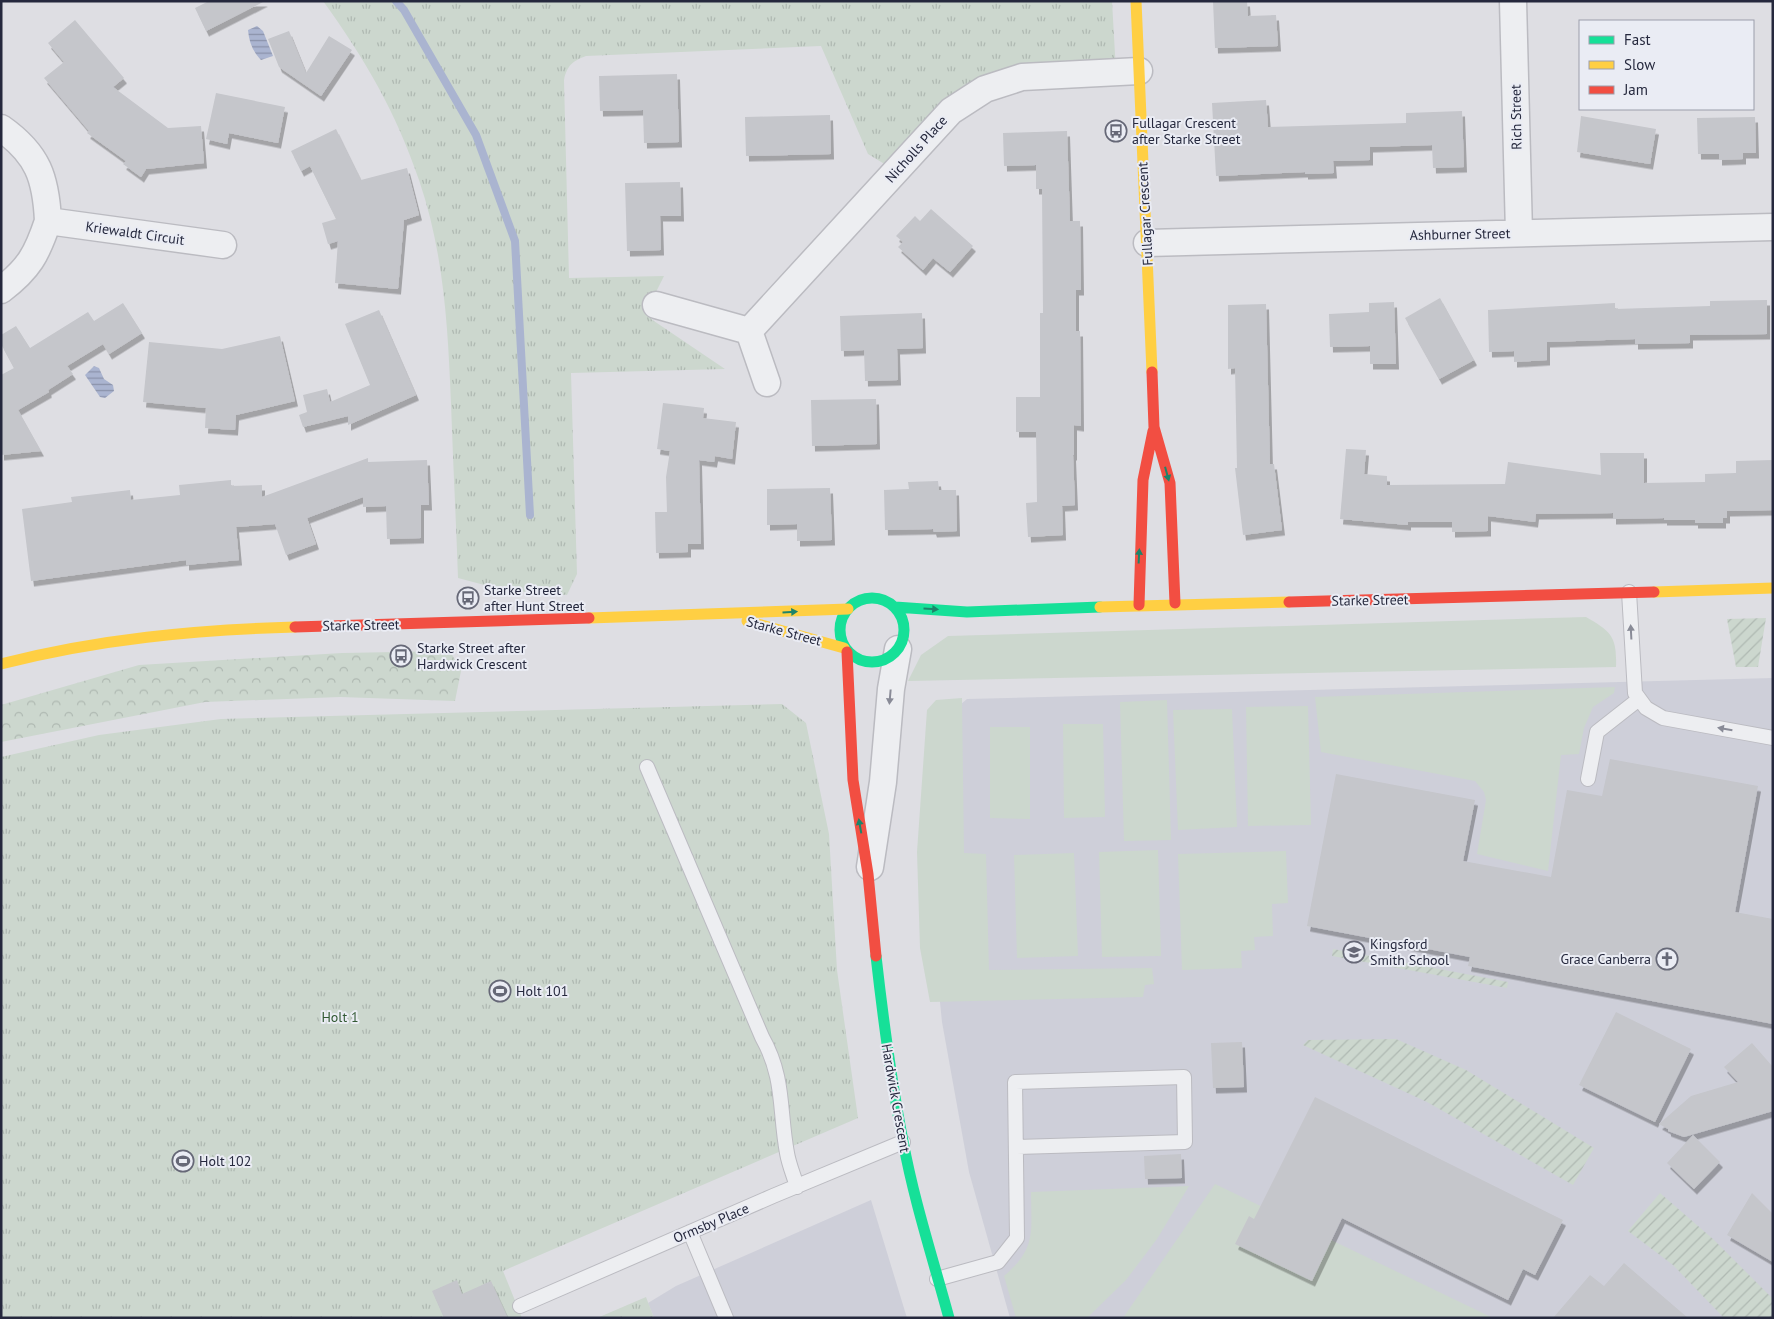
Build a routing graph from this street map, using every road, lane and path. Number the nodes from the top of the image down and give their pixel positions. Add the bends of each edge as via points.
1 (1136, 1) edge
2 (1513, 1) edge
3 (1139, 71) junction
4 (1, 128) edge
5 (48, 221) junction
6 (1773, 227) edge
7 (1518, 233) junction
8 (1146, 243) junction
9 (223, 245) dead end
10 (1, 290) edge
11 (656, 305) dead end
12 (749, 331) junction
13 (767, 383) dead end
14 (1154, 427) junction
15 (1773, 588) edge
16 (1629, 592) junction
17 (1175, 603) junction
18 (1139, 604) junction
19 (895, 607) junction
20 (848, 609) junction
21 (967, 612) junction
22 (724, 615) junction
23 (940, 623) dead end
24 (904, 640) junction
25 (846, 650) junction
26 (1, 664) edge
27 (1639, 699) junction
28 (1773, 738) edge
29 (647, 767) dead end
30 (1588, 779) dead end
31 (868, 874) junction
32 (903, 1142) junction
33 (1017, 1147) junction
34 (797, 1187) junction
35 (690, 1232) junction
36 (937, 1279) junction
37 (520, 1306) dead end
38 (726, 1318) edge
39 (949, 1318) edge

1 - 3 street, Fullagar Crescent
2 - 7 street, Rich Street
3 - 8 street, Fullagar Crescent
3 - 12 street, Nicholls Place via 1022,77 985,88 951,111
4 - 5 street via 29,152 43,177
5 - 9 street, Kriewaldt Circuit
5 - 10 street via 38,250 28,266
6 - 7 street, Ashburner Street
7 - 8 street, Ashburner Street
8 - 14 street, Fullagar Crescent
11 - 12 street
12 - 13 street
14 -> 17 street, Fullagar Crescent via 1170,483
18 -> 14 street, Fullagar Crescent via 1143,480
15 - 16 street, Starke Street
16 - 17 street, Starke Street
27 -> 16 lane via 1633,675
17 - 18 street, Starke Street
18 - 21 street, Starke Street
19 - 20 street via 874,598 862,599
19 -> 21 street, Starke Street
19 - 24 street via 904,627
22 -> 20 street, Starke Street
20 - 25 street via 840,622
21 - 23 street, Starke Street
22 - 25 street, Starke Street
22 - 26 street, Starke Street via 236,628 129,637
24 - 25 street via 887,658 874,662 860,660
24 -> 31 street, Hardwick Crescent via 891,689 883,782
31 -> 25 street, Hardwick Crescent via 852,780
28 -> 27 lane via 1663,718 1646,708
27 - 30 lane via 1597,732
29 - 34 lane via 772,1055 778,1073 787,1155
31 - 32 street, Hardwick Crescent via 884,1030
32 - 34 lane, Ormsby Place
32 - 36 street, Hardwick Crescent
33 - 33 lane via 1015,1082 1184,1077 1185,1142
33 - 36 lane via 1017,1238 998,1262
34 - 35 lane, Ormsby Place
35 - 37 lane, Ormsby Place
35 - 38 lane
36 - 39 street, Hardwick Crescent

